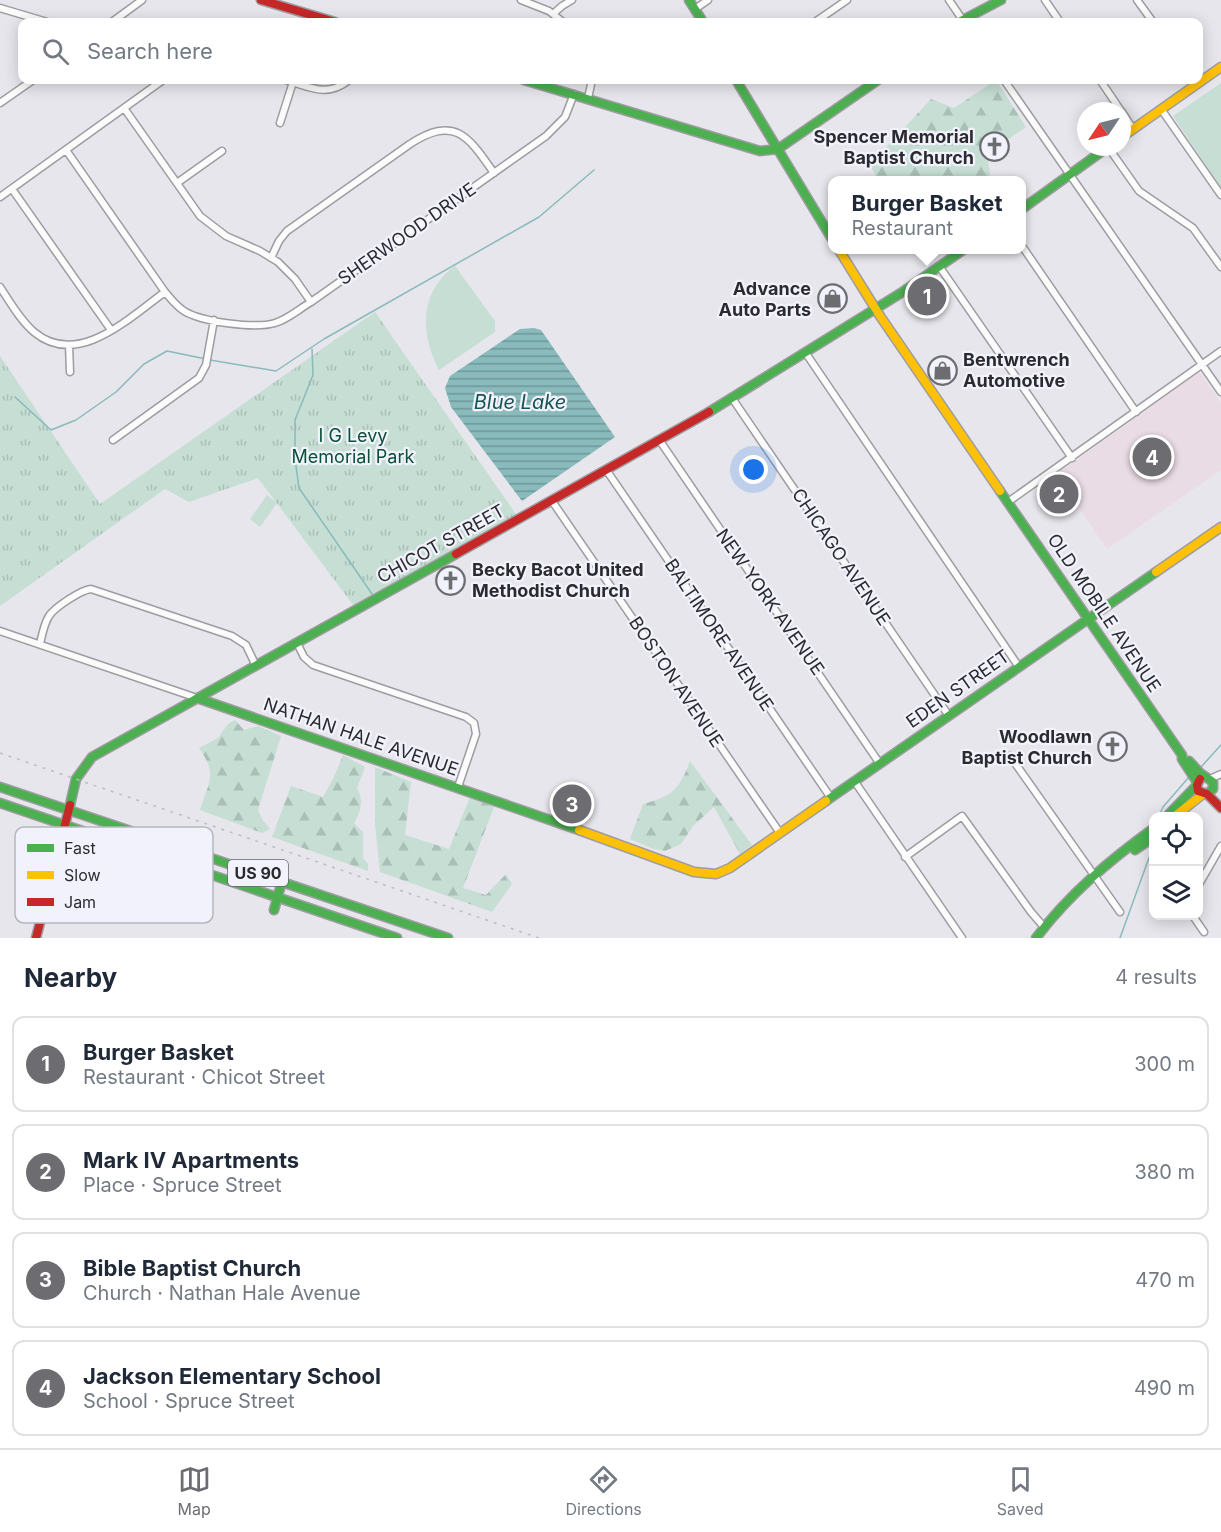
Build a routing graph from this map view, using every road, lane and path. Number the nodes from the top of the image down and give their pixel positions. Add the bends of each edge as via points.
1 (142, 0) edge
2 (261, 0) edge
3 (521, 0) edge
4 (572, 0) edge
5 (689, 0) edge
6 (708, 0) edge
7 (847, 0) edge
8 (949, 0) edge
9 (1000, 0) edge
10 (1045, 0) edge
11 (1137, 0) edge
12 (0, 8) edge
13 (695, 9) junction
14 (553, 14) junction
15 (34, 18) edge
16 (117, 18) edge
17 (322, 18) edge
18 (558, 18) edge
19 (701, 18) edge
20 (821, 18) edge
21 (960, 18) edge
22 (969, 18) edge
23 (1057, 18) edge
24 (1150, 18) edge
25 (1221, 67) edge
26 (1203, 77) edge
27 (27, 84) edge
28 (157, 84) edge
29 (288, 84) edge
30 (301, 84) edge
31 (343, 84) edge
32 (538, 84) edge
33 (591, 84) edge
34 (738, 84) edge
35 (872, 84) edge
36 (1007, 84) edge
37 (1103, 84) edge
38 (1192, 84) edge
39 (574, 94) junction
40 (588, 98) junction
41 (1115, 102) edge
42 (0, 103) edge
43 (124, 108) junction
44 (1161, 109) junction
45 (280, 123) dead end
46 (1131, 126) edge
47 (1133, 129) joint
48 (778, 149) junction
49 (66, 150) junction
50 (222, 151) dead end
51 (1095, 156) edge
52 (1114, 156) edge
53 (494, 173) junction
54 (1070, 174) junction
55 (177, 183) junction
56 (12, 189) junction
57 (1221, 195) edge
58 (0, 197) edge
59 (1026, 205) edge
60 (828, 232) edge
61 (1026, 252) edge
62 (842, 254) edge
63 (956, 254) edge
64 (271, 258) junction
65 (939, 266) junction
66 (1221, 267) edge
67 (0, 287) edge
68 (165, 292) junction
69 (311, 302) junction
70 (876, 309) junction
71 (214, 320) junction
72 (111, 330) junction
73 (69, 345) junction
74 (1221, 351) edge
75 (805, 352) junction
76 (1202, 365) junction
77 (70, 372) dead end
78 (1221, 392) edge
79 (732, 398) junction
80 (1137, 412) junction
81 (113, 440) dead end
82 (660, 441) junction
83 (1072, 458) junction
84 (607, 471) junction
85 (552, 501) junction
86 (1008, 502) junction
87 (1221, 527) edge
88 (1088, 619) junction
89 (0, 631) edge
90 (297, 643) junction
91 (40, 644) junction
92 (256, 666) junction
93 (1019, 667) junction
94 (197, 698) junction
95 (949, 716) junction
96 (1182, 755) junction
97 (1010, 756) dead end
98 (880, 764) junction
99 (1221, 774) edge
100 (855, 782) junction
101 (1197, 784) junction
102 (1211, 786) edge
103 (0, 787) edge
104 (458, 787) junction
105 (831, 798) junction
106 (1221, 800) edge
107 (0, 803) edge
108 (1221, 808) edge
109 (67, 809) junction
110 (1171, 812) edge
111 (1180, 812) edge
112 (64, 825) junction
113 (70, 827) edge
114 (121, 827) edge
115 (1149, 832) edge
116 (780, 833) junction
117 (1149, 841) edge
118 (1221, 846) edge
119 (905, 857) junction
120 (213, 858) edge
121 (1105, 868) junction
122 (711, 875) joint
123 (213, 876) edge
124 (1094, 876) junction
125 (1203, 877) edge
126 (282, 881) junction
127 (279, 898) junction
128 (274, 910) dead end
129 (1120, 912) dead end
130 (1196, 920) edge
131 (40, 923) edge
132 (1044, 927) junction
133 (1204, 932) dead end
134 (36, 938) edge
135 (397, 938) edge
136 (448, 938) edge
137 (962, 938) edge
138 (1036, 938) edge

1 - 16 street
2 - 17 main road
3 - 14 street
4 - 14 street
5 - 13 main road
6 - 13 street
7 - 20 street
8 - 21 street
9 - 22 main road
10 - 23 street
11 - 24 street
12 - 15 street
13 - 19 main road
14 - 18 street
25 - 26 main road
27 - 42 street
28 - 43 street
29 - 45 street
30 - 31 street via 326,90
32 - 39 main road
33 - 40 street
34 - 48 main road
35 - 48 main road
36 - 54 street
37 - 41 street
38 - 44 main road
39 - 40 main road
39 - 53 street, SHERWOOD DRIVE via 565,117 553,131
40 - 48 main road via 759,151
43 - 49 street
43 - 55 street
44 - 47 main road
44 - 57 street
46 - 47 street
48 - 60 main road
49 - 56 street
49 - 68 street, SHERWOOD DRIVE
50 - 55 street
51 - 54 main road
52 - 66 street via 1139,191 1193,228
53 - 64 street via 463,135 442,130 429,133 287,231
53 - 69 street, SHERWOOD DRIVE
54 - 59 main road
54 - 76 street
55 - 64 street via 200,216 216,230
56 - 58 street
56 - 72 street
61 - 80 street
62 - 70 main road, OLD MOBILE AVENUE
63 - 65 main road, CHICOT STREET
64 - 69 street via 295,279
65 - 70 main road, CHICOT STREET
65 - 83 street
67 - 73 street via 31,330 52,342
68 - 71 street, SHERWOOD DRIVE via 184,311
68 - 72 street
69 - 71 street, SHERWOOD DRIVE via 266,325
70 - 75 main road, CHICOT STREET
70 - 86 main road, OLD MOBILE AVENUE
71 - 81 street via 206,365 199,378
72 - 73 street via 85,344
73 - 77 street
74 - 76 street
75 - 79 main road, CHICOT STREET
75 - 93 street
76 - 78 street
76 - 80 street
79 - 82 main road, CHICOT STREET
79 - 95 street, CHICAGO AVENUE
80 - 83 street
82 - 84 main road, CHICOT STREET
82 - 98 street, NEW YORK AVENUE
83 - 86 street
84 - 85 main road, CHICOT STREET
84 - 105 street, BALTIMORE AVENUE
85 - 90 main road, CHICOT STREET
85 - 116 street, BOSTON AVENUE
86 - 88 main road, OLD MOBILE AVENUE
87 - 88 main road, EDEN STREET
88 - 93 main road, EDEN STREET
88 - 96 main road, OLD MOBILE AVENUE
89 - 91 street, NATHAN HALE AVENUE
90 - 92 main road, CHICOT STREET
90 - 104 street via 313,665 466,717 476,725
91 - 92 street via 52,612 79,592 91,589 232,636 246,645
91 - 94 street, NATHAN HALE AVENUE
92 - 94 main road, CHICOT STREET
93 - 95 main road, EDEN STREET
94 - 104 main road, NATHAN HALE AVENUE
94 - 109 main road, CHICOT STREET via 86,762
95 - 98 main road, EDEN STREET
96 - 101 main road, OLD MOBILE AVENUE
96 - 102 main road, OLD MOBILE AVENUE
97 - 124 street
98 - 100 main road, EDEN STREET
99 - 102 street
100 - 105 main road, EDEN STREET
100 - 119 street
101 - 102 main road via 1201,778
101 - 102 main road, OLD MOBILE AVENUE via 1198,791
101 - 110 main road
102 - 106 main road, OLD MOBILE AVENUE
102 - 108 main road, OLD MOBILE AVENUE
102 - 111 main road
103 - 109 main road, US 90
104 - 122 main road, NATHAN HALE AVENUE
105 - 116 main road, EDEN STREET
107 - 112 main road, US 90
109 - 112 main road, CHICOT STREET
109 - 114 main road, US 90
112 - 113 main road, US 90
115 - 121 main road
116 - 122 main road, EDEN STREET via 730,868
117 - 121 main road via 1111,868
118 - 125 street
119 - 132 street via 962,816
119 - 137 street
120 - 126 main road, US 90
121 - 124 main road
123 - 127 main road, US 90
124 - 129 street
124 - 132 main road
126 - 127 main road
126 - 136 main road, US 90
127 - 128 main road
127 - 135 main road, US 90
130 - 133 street
131 - 134 main road, CHICOT STREET
132 - 138 main road

